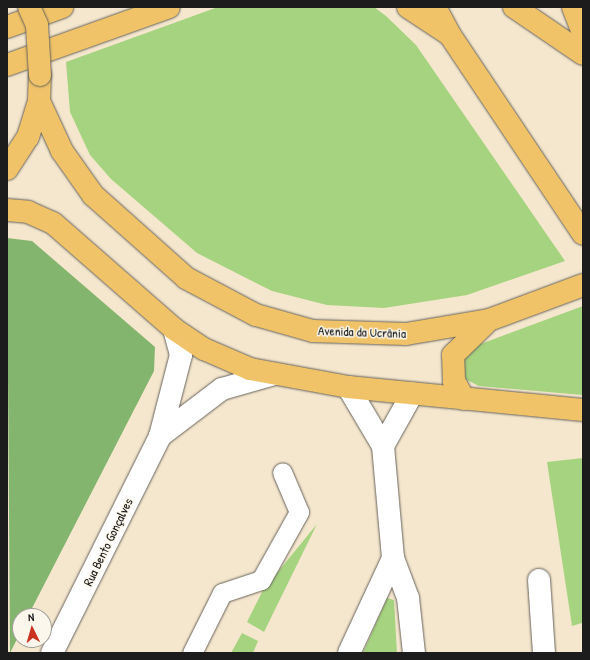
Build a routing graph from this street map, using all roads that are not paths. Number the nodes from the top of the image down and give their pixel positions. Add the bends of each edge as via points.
1 (29, 7) edge
2 (62, 7) edge
3 (169, 7) edge
4 (408, 7) edge
5 (435, 7) edge
6 (514, 7) edge
7 (573, 7) edge
8 (7, 27) edge
9 (583, 33) edge
10 (450, 35) junction
11 (583, 54) edge
12 (7, 65) edge
13 (38, 101) junction
14 (7, 169) edge
15 (7, 210) edge
16 (583, 234) edge
17 (581, 286) edge
18 (489, 320) junction
19 (174, 329) junction
20 (271, 375) junction
21 (348, 386) junction
22 (412, 394) junction
23 (464, 399) junction
24 (583, 410) edge
25 (160, 436) junction
26 (383, 446) junction
27 (282, 472) dead end
28 (393, 558) junction
29 (539, 580) dead end
30 (54, 651) edge
31 (192, 653) edge
32 (349, 653) edge
33 (414, 653) edge
34 (544, 653) edge

1 - 13 main road, bridge via 37,25 40,75
2 - 8 main road
3 - 12 main road
4 - 10 main road
5 - 10 main road
6 - 11 main road
7 - 9 main road
10 - 16 main road
13 - 14 main road via 28,137
13 - 18 main road, Avenida da Ucrânia via 62,152 93,195 186,278 231,305 285,324 346,334 406,334
15 - 19 main road via 28,212 62,229
17 - 18 main road, Avenida da Ucrânia
18 - 23 main road via 466,339 454,355 454,381
19 - 20 main road via 232,362
19 - 25 street, Rua Bento Gonçalves via 181,355
20 - 21 main road
20 - 25 street, Rua Bento Gonçalves via 222,389
21 - 22 main road
21 - 26 street
22 - 23 main road
22 - 26 street
23 - 24 main road
25 - 30 street, Rua Bento Gonçalves
26 - 28 street
27 - 31 street via 299,512 261,580 222,593
28 - 32 street
28 - 33 street via 408,598
29 - 34 street

